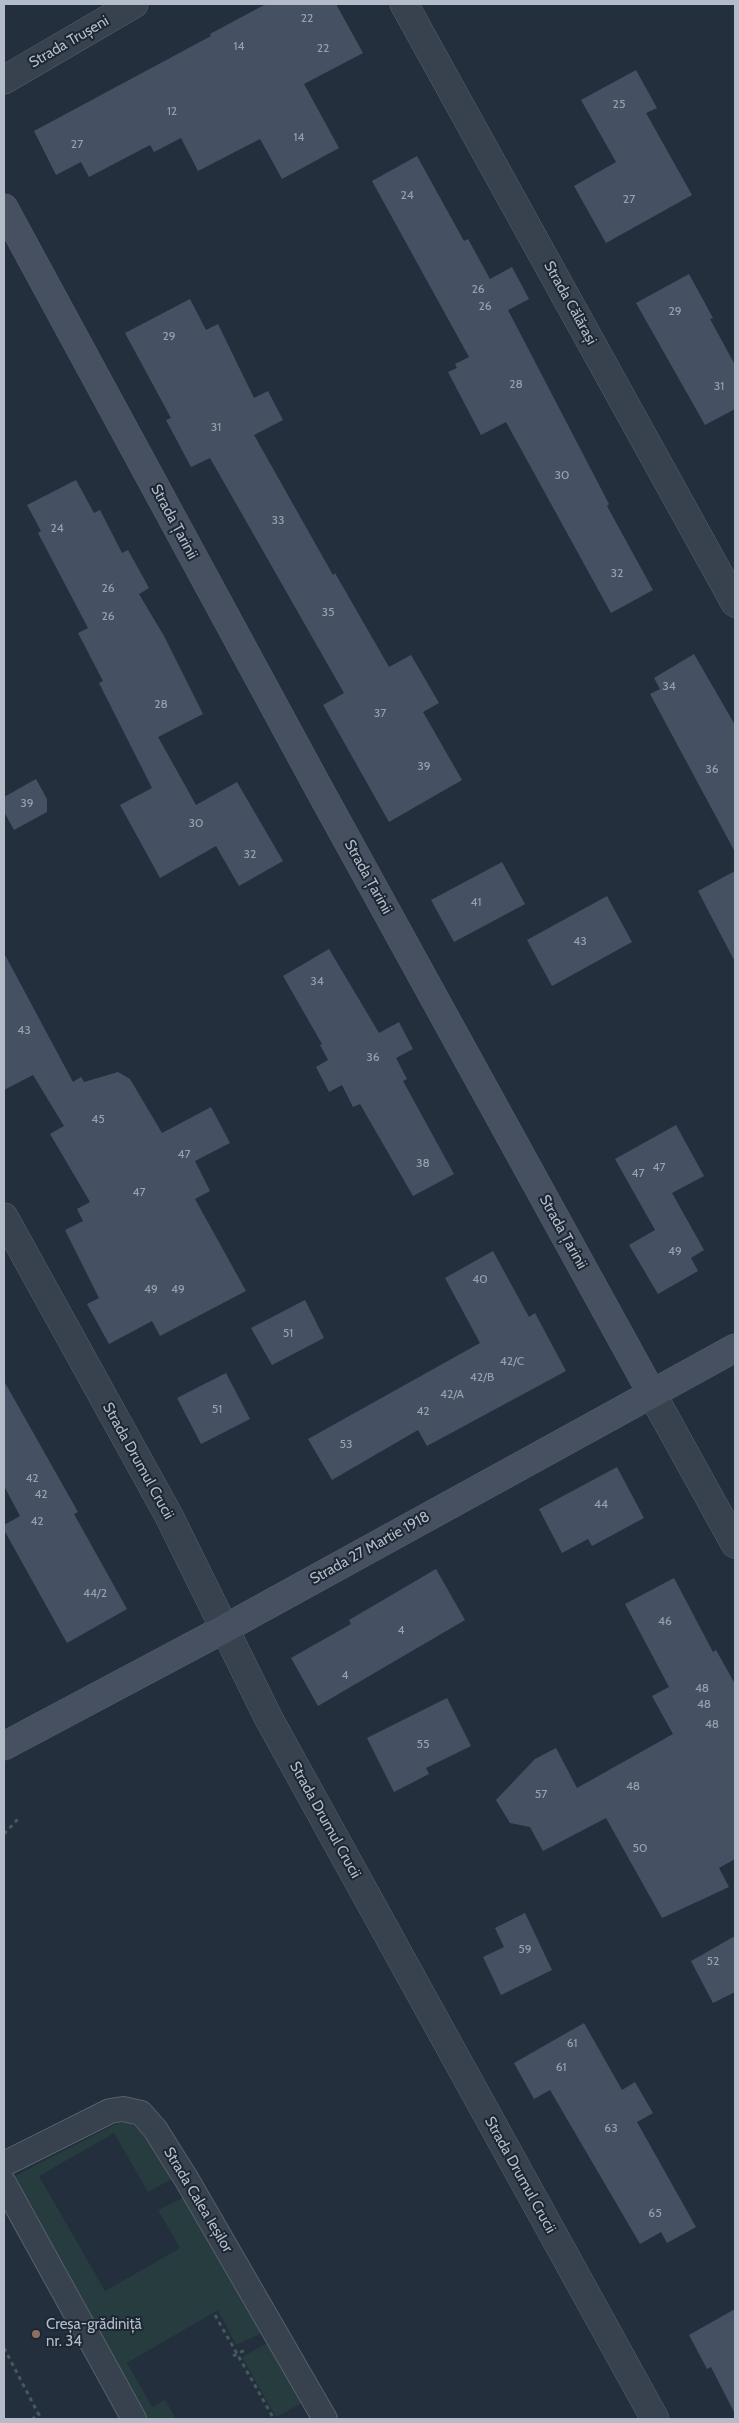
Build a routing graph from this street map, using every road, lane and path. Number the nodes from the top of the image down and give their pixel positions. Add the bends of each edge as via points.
1 (134, 4) edge
2 (404, 4) edge
3 (4, 80) edge
4 (4, 208) edge
5 (735, 603) edge
6 (4, 1216) edge
7 (735, 1348) edge
8 (651, 1392) junction
9 (735, 1544) edge
10 (224, 1629) junction
11 (4, 1746) edge
12 (18, 1819) dead end
13 (4, 1834) edge
14 (4, 2164) edge
15 (4, 2183) edge
16 (215, 2316) dead end
17 (4, 2348) edge
18 (32, 2419) edge
19 (134, 2419) edge
20 (274, 2419) edge
21 (326, 2419) edge
22 (655, 2419) edge

1 - 3 street, Strada Trușeni
2 - 5 street, Strada Călărași
4 - 8 street, Strada Țarinii
6 - 10 street, Strada Drumul Crucii via 169,1516
7 - 8 street, Strada 27 Martie 1918
8 - 9 street, Strada Țarinii
8 - 10 street, Strada 27 Martie 1918
10 - 11 street, Strada 27 Martie 1918
10 - 22 street, Strada Drumul Crucii via 269,1719
12 - 13 path
14 - 21 lane, Strada Calea Ieșilor via 110,2111 123,2109 141,2114 155,2129 187,2180
15 - 19 lane
16 - 20 path
17 - 18 path via 40,2415

